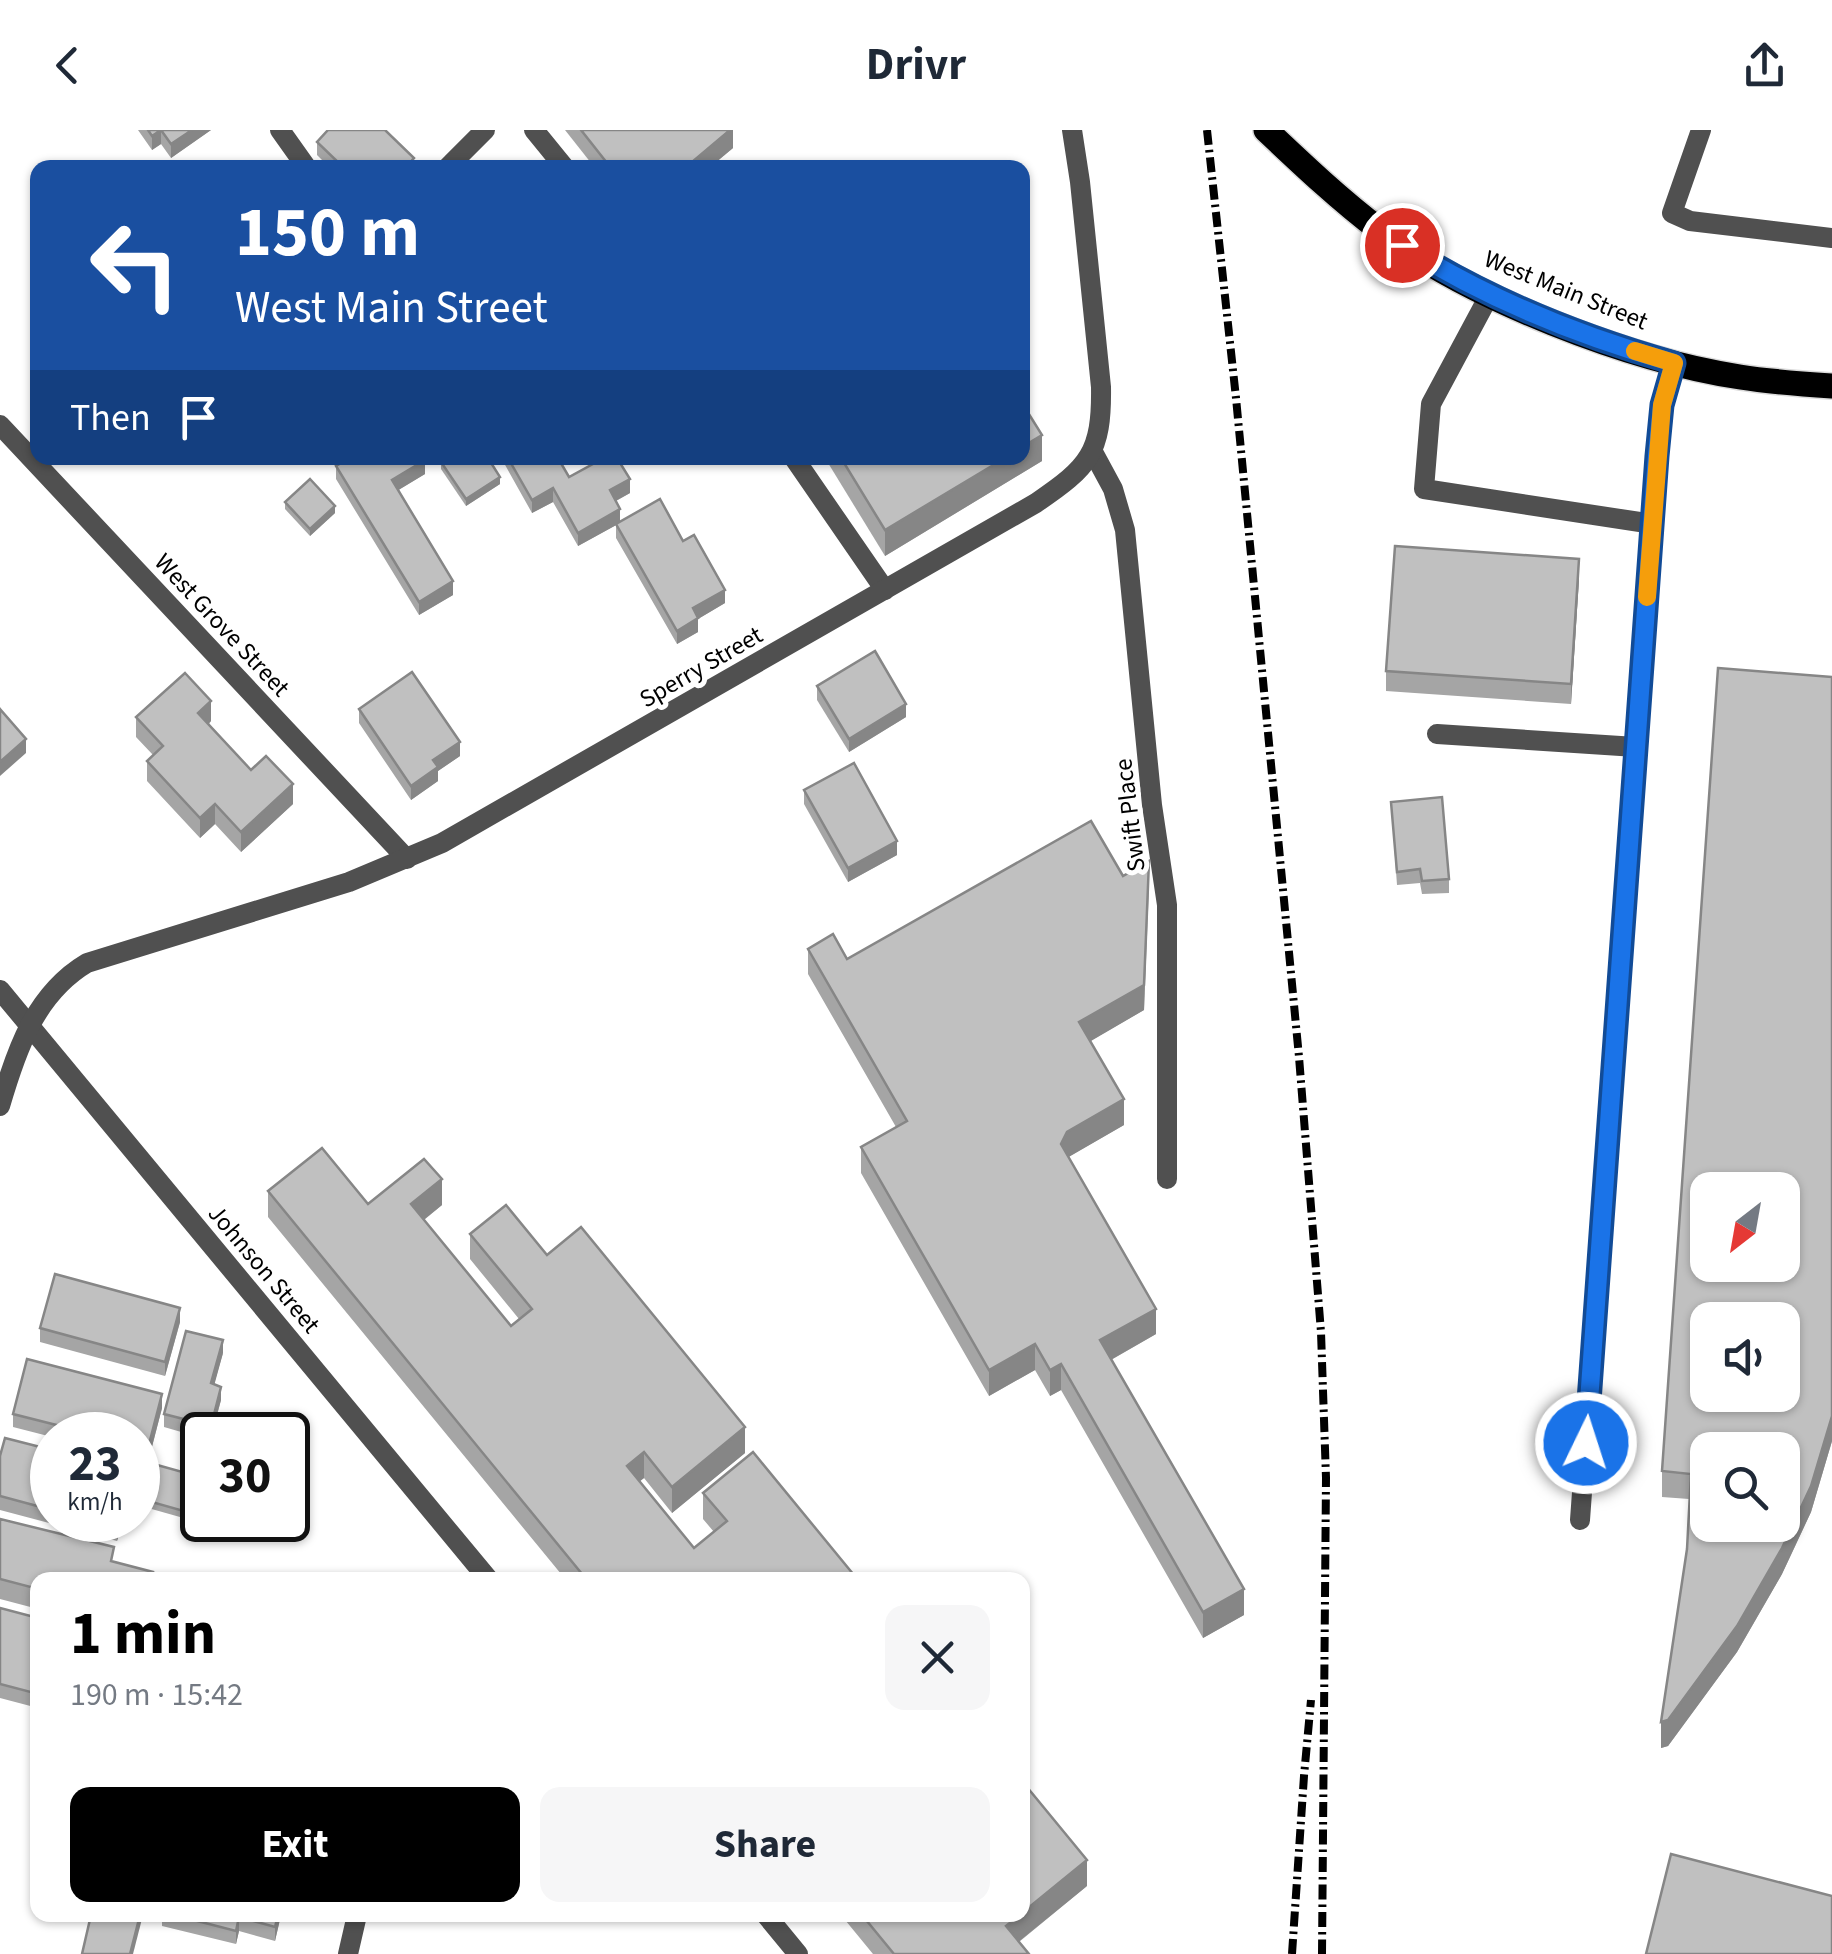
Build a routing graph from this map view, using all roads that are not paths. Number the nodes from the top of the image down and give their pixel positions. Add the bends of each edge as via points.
1 (280, 130) edge
2 (485, 130) edge
3 (534, 130) edge
4 (1072, 130) edge
5 (1266, 130) edge
6 (1701, 130) edge
7 (301, 160) edge
8 (455, 160) edge
9 (558, 160) edge
10 (1832, 238) edge
11 (1490, 294) junction
12 (1674, 363) junction
13 (1832, 386) edge
14 (0, 424) edge
15 (1092, 452) junction
16 (30, 456) edge
17 (38, 465) edge
18 (799, 465) edge
19 (1652, 524) junction
20 (884, 590) junction
21 (1437, 734) dead end
22 (1636, 747) junction
23 (408, 859) junction
24 (0, 990) edge
25 (30, 1026) junction
26 (0, 1106) edge
27 (1167, 1180) dead end
28 (1580, 1520) dead end
29 (479, 1572) edge
30 (356, 1922) edge
31 (772, 1922) edge
32 (348, 1954) edge
33 (798, 1954) edge

1 - 7 street
2 - 8 street
3 - 9 street
4 - 15 street via 1102,387
5 - 11 main road, West Main Street via 1384,233
6 - 10 street via 1672,214
11 - 12 main road, West Main Street
11 - 19 street via 1432,404 1424,489
12 - 13 main road, West Main Street via 1740,378
12 - 19 street via 1662,405
14 - 16 street, West Grove Street
15 - 20 street, Sperry Street via 1050,493
15 - 27 street, Swift Place via 1114,490 1125,530 1167,905
17 - 23 street, West Grove Street
18 - 20 street
19 - 22 street
20 - 23 street, Sperry Street
21 - 22 street
22 - 28 street
23 - 25 street, Sperry Street via 87,963 49,994
24 - 25 street, Johnson Street
25 - 26 street, Sperry Street
25 - 29 street, Johnson Street
30 - 32 street
31 - 33 street

